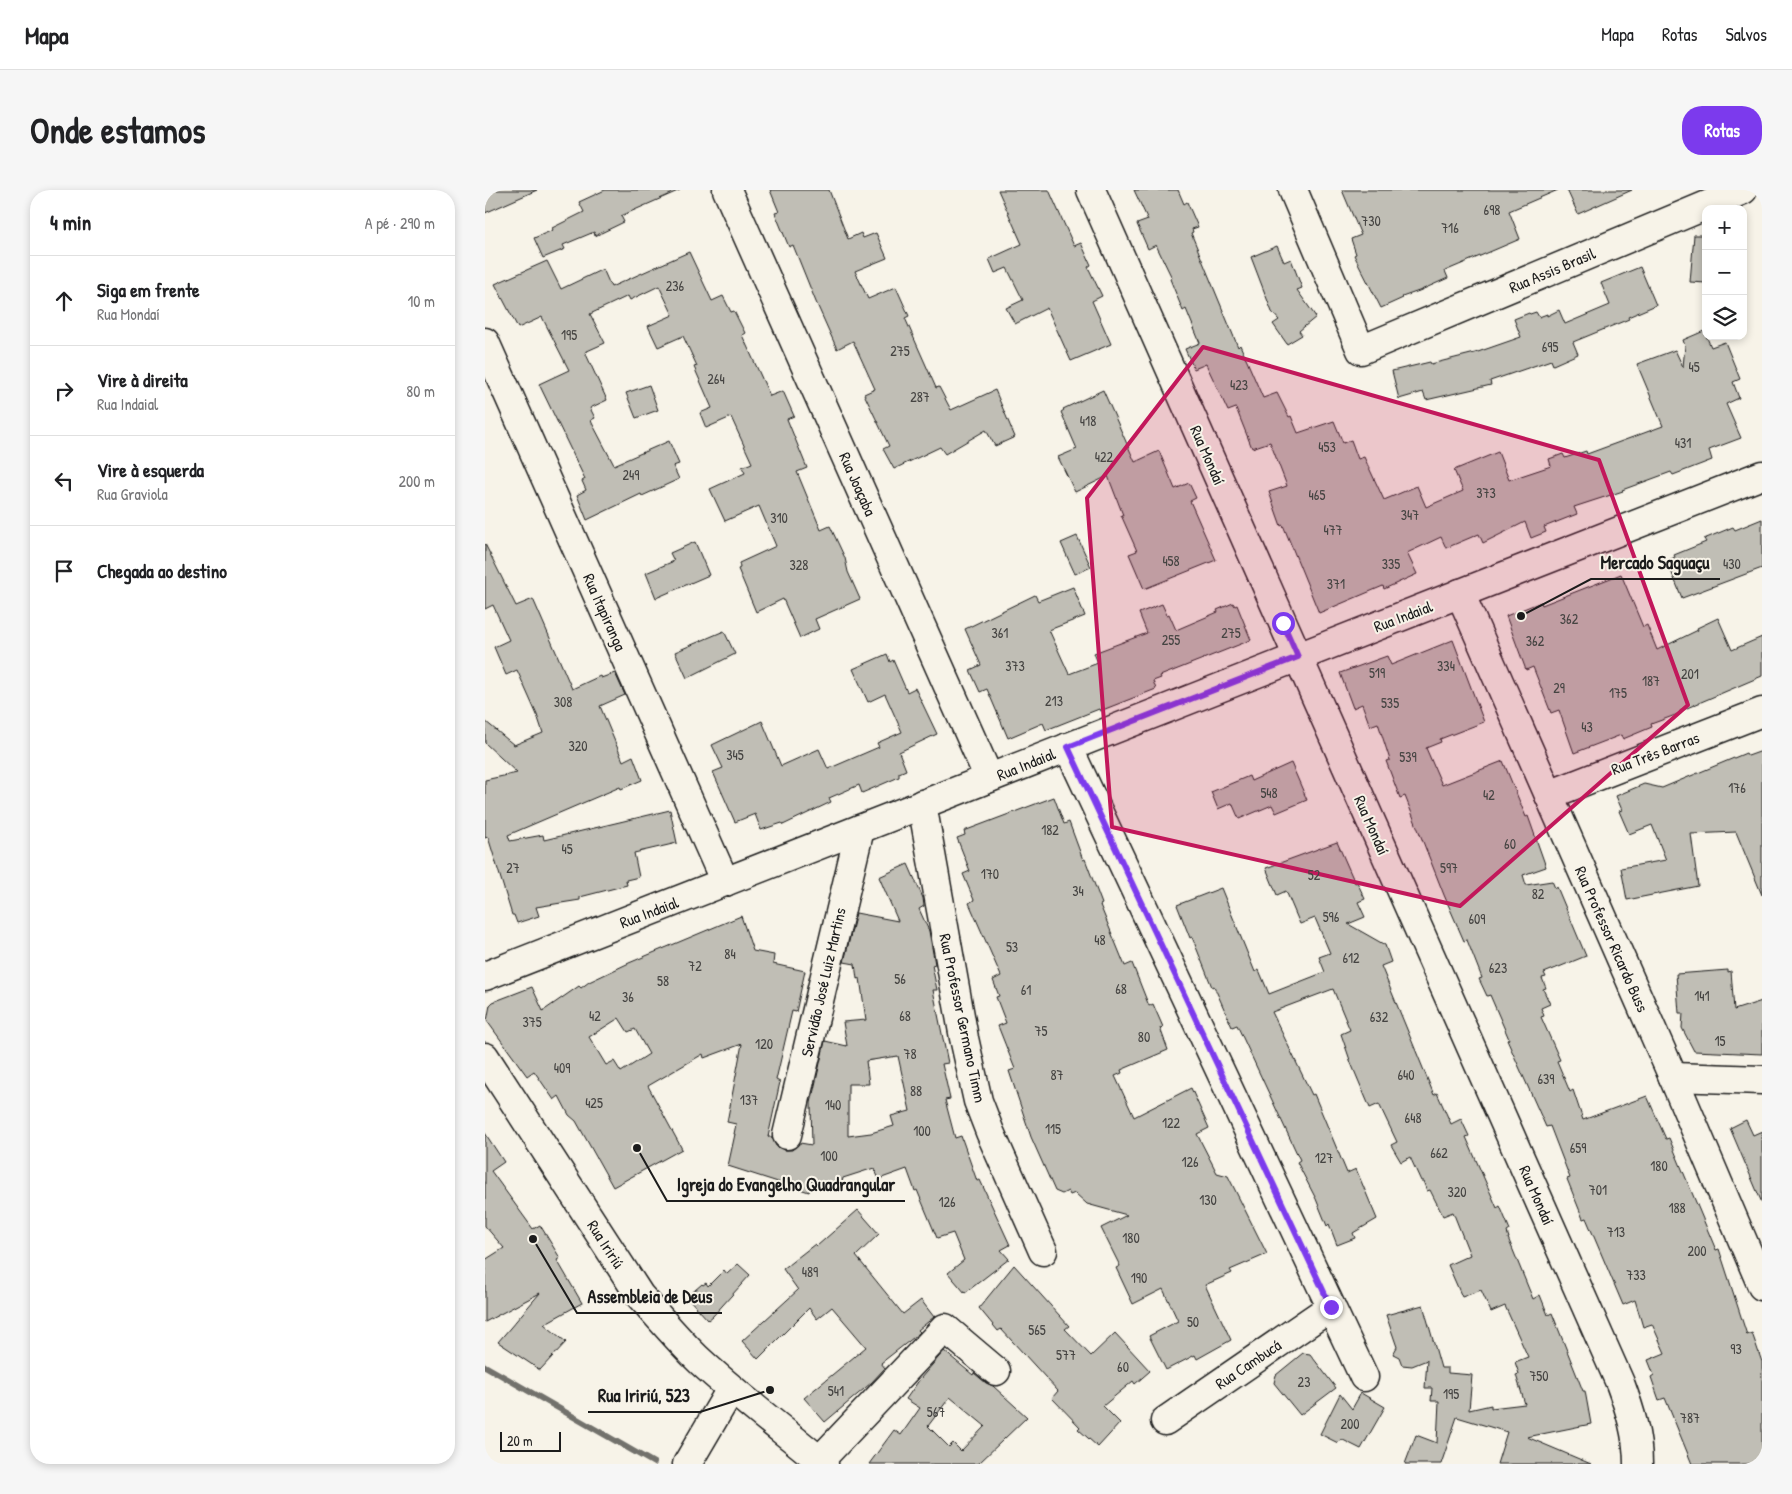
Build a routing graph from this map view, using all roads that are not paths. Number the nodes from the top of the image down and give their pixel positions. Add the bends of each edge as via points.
1 (727, 190) edge
2 (1091, 190) edge
3 (1293, 190) edge
4 (1743, 190) edge
5 (485, 342) edge
6 (1762, 474) edge
7 (1460, 593) junction
8 (1298, 657) junction
9 (1762, 712) edge
10 (1068, 747) junction
11 (989, 778) junction
12 (1549, 795) junction
13 (922, 804) junction
14 (860, 829) junction
15 (725, 882) junction
16 (485, 976) edge
17 (485, 1057) edge
18 (1673, 1077) junction
19 (1762, 1080) edge
20 (787, 1135) dead end
21 (1043, 1251) dead end
22 (1762, 1286) edge
23 (1331, 1307) junction
24 (995, 1370) dead end
25 (1365, 1377) dead end
26 (731, 1389) junction
27 (1165, 1421) dead end
28 (822, 1462) edge
29 (687, 1464) edge
30 (1638, 1464) edge

1 - 11 street, Rua Joaçaba
2 - 8 street, Rua Mondaí
3 - 4 street, Rua Assis Brasil via 1361,350
5 - 15 street, Rua Itapiranga
6 - 7 street, Rua Indaial
7 - 8 street, Rua Indaial
7 - 12 street, Rua Professor Ricardo Buss
8 - 10 street, Rua Indaial
8 - 30 street, Rua Mondaí via 1620,1383 1632,1415
9 - 12 street, Rua Três Barras
10 - 11 street, Rua Indaial
10 - 23 street
11 - 13 street, Rua Indaial
12 - 18 street, Rua Professor Ricardo Buss
13 - 14 street, Rua Indaial
13 - 21 street, Rua Professor Germano Timm via 964,1038 979,1101
14 - 15 street, Rua Indaial
14 - 20 street, Servidão José Luiz Martins
15 - 16 street, Rua Indaial
17 - 26 street, Rua Iririú via 640,1296
18 - 19 street
18 - 22 street, Rua Professor Ricardo Buss
23 - 25 street
23 - 27 street, Rua Cambucá
24 - 28 street via 945,1328
26 - 28 street, Rua Iririú
26 - 29 street

